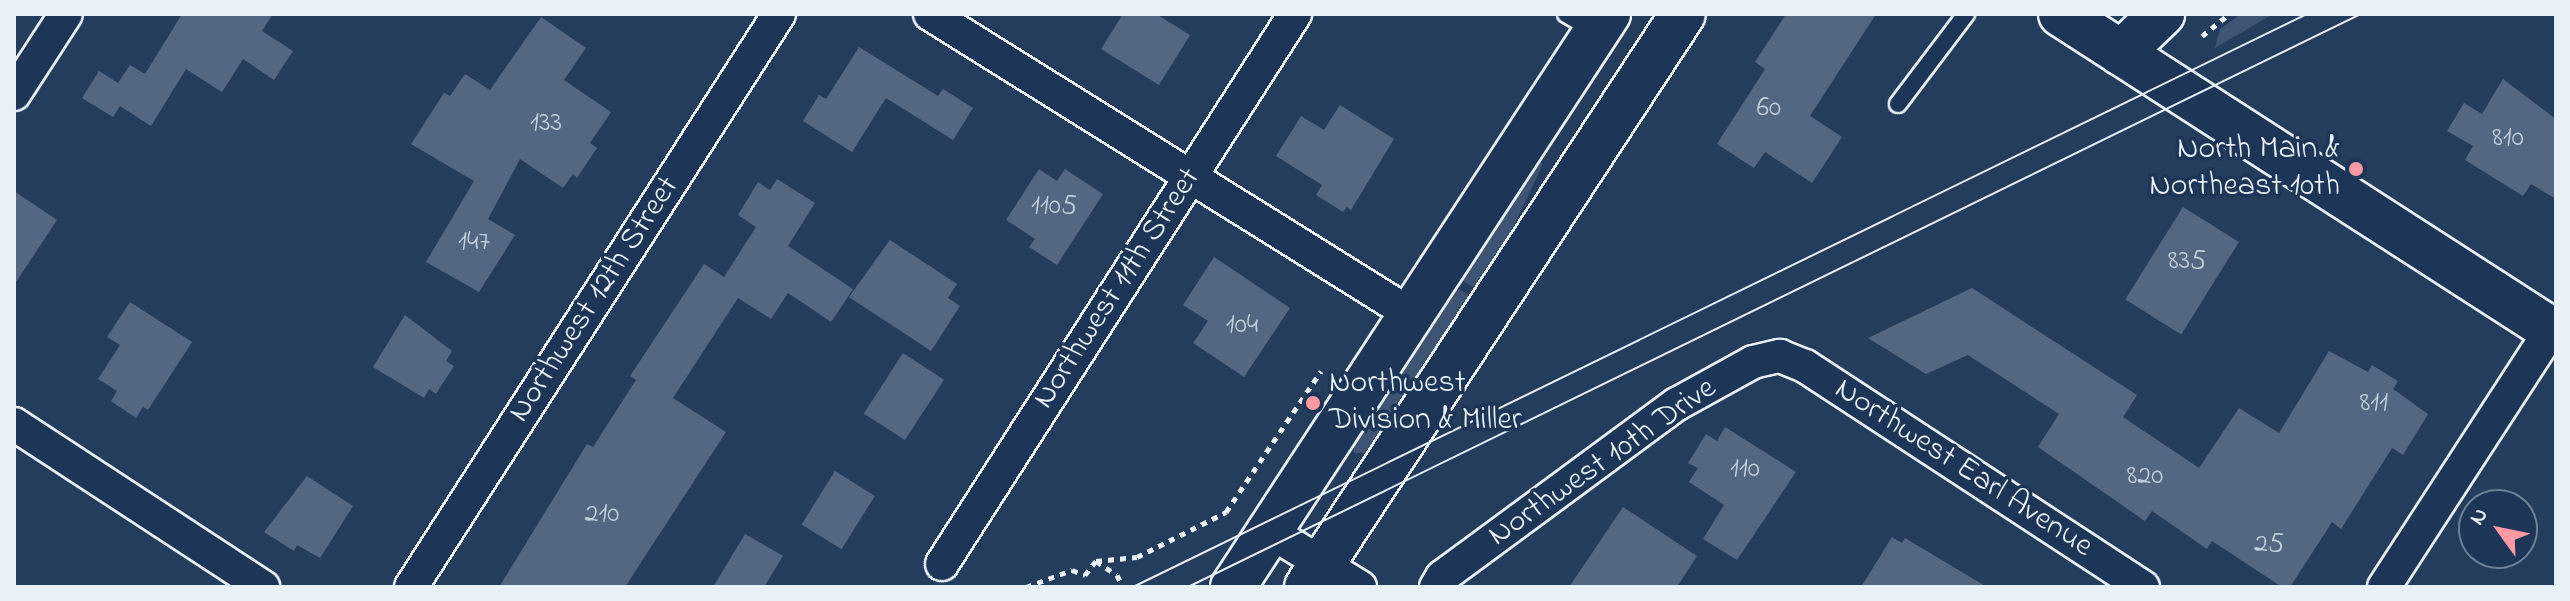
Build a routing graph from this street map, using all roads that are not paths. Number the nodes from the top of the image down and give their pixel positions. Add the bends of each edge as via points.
1 (66, 14) edge
2 (779, 14) edge
3 (930, 14) edge
4 (1295, 14) edge
5 (1683, 14) edge
6 (1966, 14) edge
7 (2061, 14) edge
8 (2162, 14) edge
9 (1590, 20) edge
10 (2121, 53) junction
11 (14, 94) edge
12 (1898, 104) dead end
13 (1192, 174) junction
14 (1412, 315) junction
15 (2553, 332) edge
16 (1780, 356) joint
17 (14, 424) edge
18 (1269, 531) junction
19 (942, 564) dead end
20 (1314, 576) edge
21 (263, 587) edge
22 (411, 587) edge
23 (1233, 587) edge
24 (1360, 587) edge
25 (1436, 587) edge
26 (2143, 587) edge
27 (2384, 587) edge

1 - 11 street
2 - 22 street, Northwest 12th Street
3 - 13 street
4 - 13 street, Northwest 11th Street
5 - 20 main road
6 - 12 lane
7 - 10 main road
8 - 10 main road
9 - 14 main road
10 - 15 main road
13 - 14 street
13 - 19 street, Northwest 11th Street
14 - 18 main road
15 - 27 street
16 - 25 street, Northwest 10th Drive via 1753,362 1677,404 1442,577
16 - 26 street, Northwest Earl Avenue via 1805,366
17 - 21 street
18 - 20 street
18 - 23 main road
20 - 24 street

